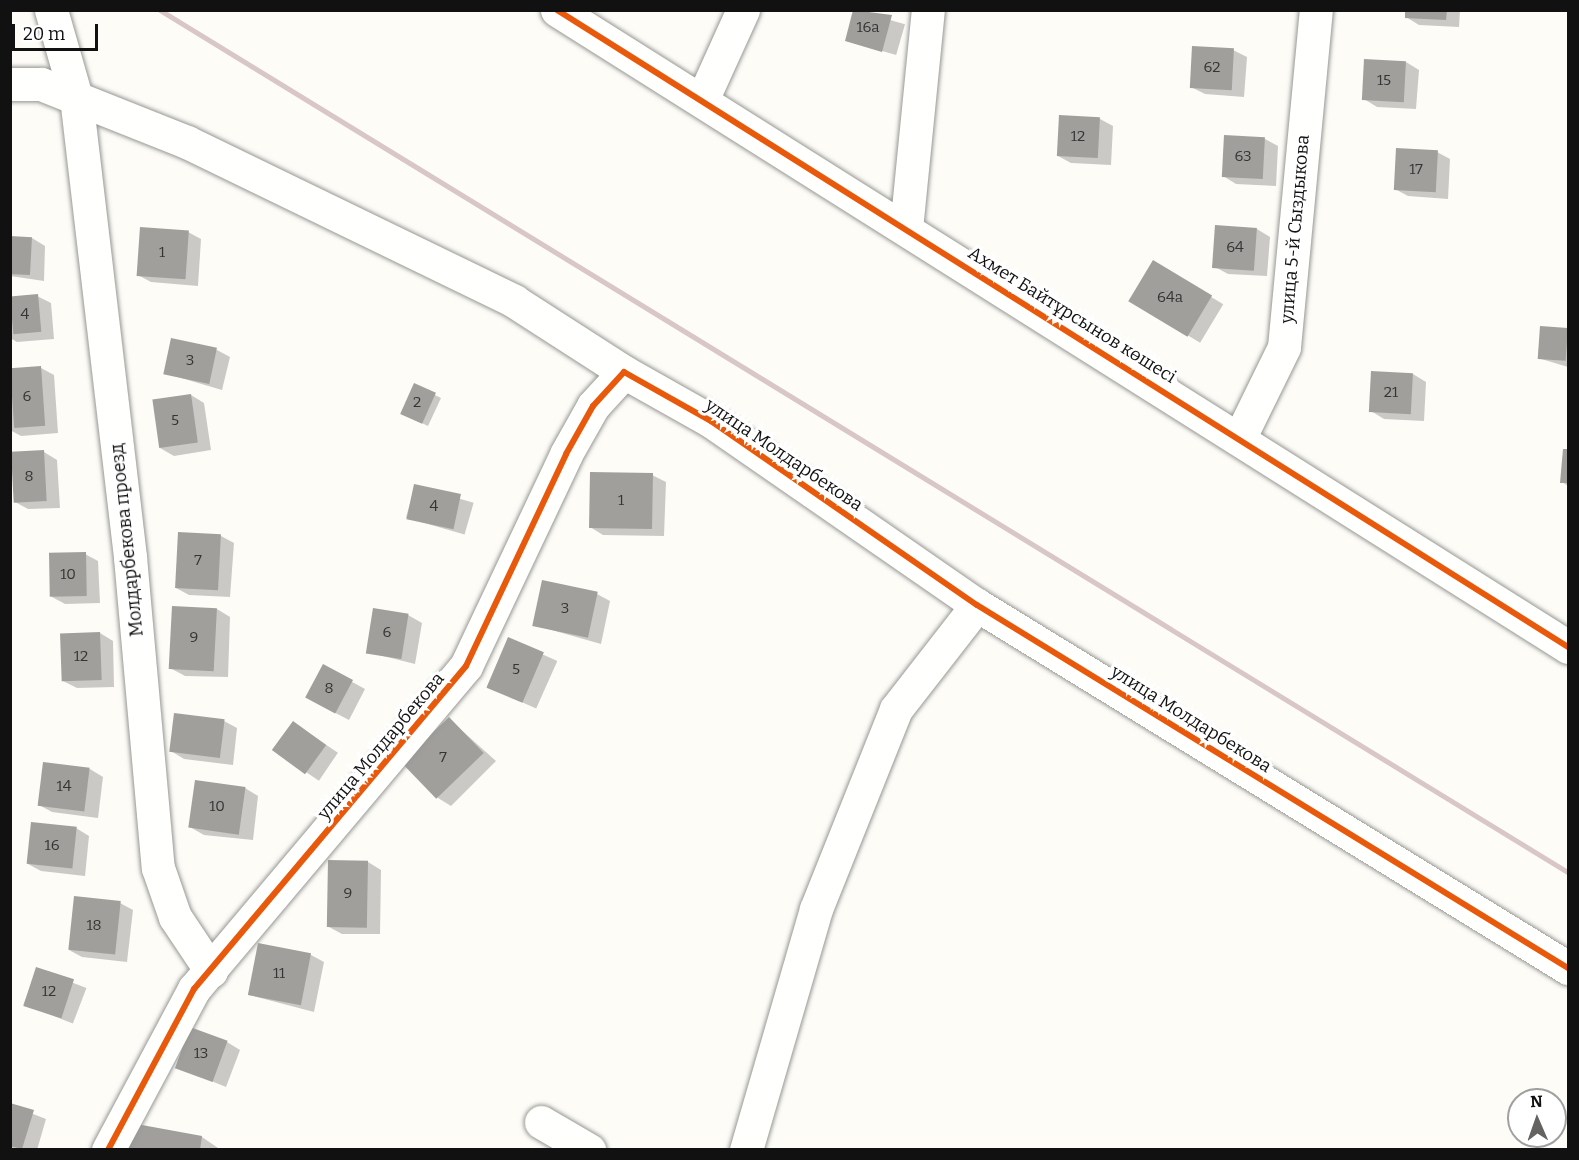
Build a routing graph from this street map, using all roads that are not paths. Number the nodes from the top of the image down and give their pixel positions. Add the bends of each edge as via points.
1 (51, 10) edge
2 (557, 10) edge
3 (743, 10) edge
4 (927, 10) edge
5 (1316, 10) edge
6 (10, 84) edge
7 (76, 97) junction
8 (703, 98) junction
9 (906, 229) junction
10 (624, 372) junction
11 (1240, 437) junction
12 (977, 605) junction
13 (1569, 647) edge
14 (1569, 968) edge
15 (211, 971) junction
16 (541, 1122) dead end
17 (108, 1149) edge
18 (589, 1149) edge
19 (746, 1149) edge

1 - 7 street, Молдарбекова проезд
2 - 8 street, Ахмет Байтұрсынов көшесі
3 - 8 street
4 - 9 street
5 - 11 street, улица 5-й Сыздыкова via 1284,347
6 - 7 street via 41,84
7 - 10 street via 187,142 514,301
7 - 15 street, Молдарбекова проезд via 130,556 158,868 175,916
8 - 9 street, Ахмет Байтұрсынов көшесі
9 - 11 street, Ахмет Байтұрсынов көшесі
10 - 12 street, улица Молдарбекова via 711,422
10 - 15 street, улица Молдарбекова via 593,406 566,454 466,666
11 - 13 street, Ахмет Байтұрсынов көшесі
12 - 14 street, улица Молдарбекова
12 - 19 street via 896,709 816,909
15 - 17 street, улица Молдарбекова via 194,990
16 - 18 street

